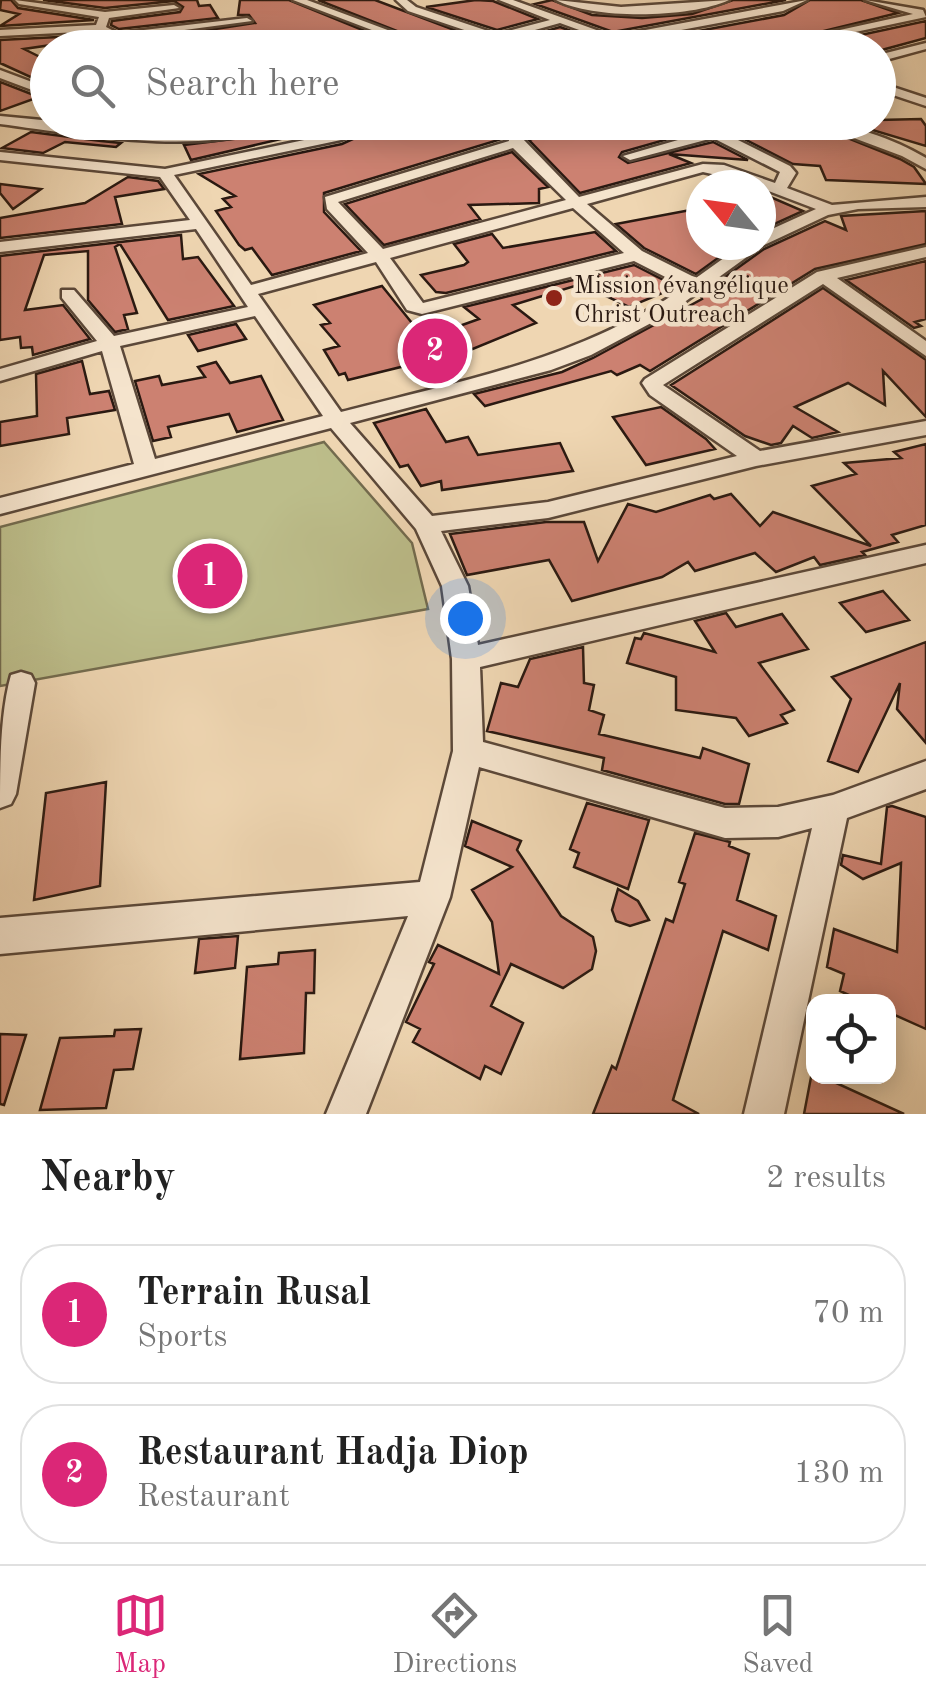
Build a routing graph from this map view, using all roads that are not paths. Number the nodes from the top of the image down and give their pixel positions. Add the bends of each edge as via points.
1 (114, 0) edge
2 (298, 0) edge
3 (400, 0) edge
4 (504, 0) edge
5 (561, 0) edge
6 (643, 0) edge
7 (724, 0) edge
8 (802, 0) edge
9 (870, 0) edge
10 (20, 1) edge
11 (884, 1) edge
12 (174, 8) dead end
13 (672, 8) junction
14 (2, 10) edge
15 (90, 12) junction
16 (926, 14) edge
17 (105, 15) junction
18 (561, 20) junction
19 (712, 21) junction
20 (247, 22) dead end
21 (81, 28) joint
22 (100, 28) junction
23 (49, 30) edge
24 (104, 30) edge
25 (173, 30) edge
26 (380, 30) edge
27 (475, 30) edge
28 (523, 30) edge
29 (589, 30) edge
30 (654, 30) edge
31 (858, 30) edge
32 (30, 31) edge
33 (0, 33) edge
34 (926, 46) edge
35 (896, 54) edge
36 (0, 74) edge
37 (30, 85) edge
38 (926, 86) edge
39 (896, 87) edge
40 (896, 91) edge
41 (926, 102) edge
42 (0, 120) edge
43 (30, 124) edge
44 (326, 140) edge
45 (498, 140) edge
46 (520, 140) edge
47 (691, 140) edge
48 (726, 140) edge
49 (862, 140) edge
50 (0, 156) edge
51 (630, 156) dead end
52 (923, 159) edge
53 (165, 173) junction
54 (779, 189) junction
55 (576, 202) junction
56 (926, 202) edge
57 (826, 207) junction
58 (197, 224) junction
59 (776, 233) edge
60 (0, 247) edge
61 (926, 252) edge
62 (636, 255) junction
63 (380, 257) junction
64 (728, 260) edge
65 (824, 276) junction
66 (697, 286) junction
67 (245, 292) junction
68 (68, 294) dead end
69 (258, 310) junction
70 (108, 342) junction
71 (926, 350) edge
72 (0, 375) edge
73 (336, 420) junction
74 (926, 428) edge
75 (756, 459) junction
76 (147, 470) junction
77 (5, 498) edge
78 (426, 524) junction
79 (926, 554) edge
80 (466, 659) junction
81 (22, 683) dead end
82 (468, 751) junction
83 (926, 775) edge
84 (0, 794) edge
85 (834, 809) junction
86 (433, 897) junction
87 (0, 936) edge
88 (346, 1114) edge
89 (764, 1114) edge

1 - 15 street
2 - 26 street
3 - 27 street
4 - 18 street
5 - 13 street via 622,10
6 - 13 street
7 - 13 street
8 - 19 street
9 - 11 street
10 - 14 street
10 - 15 street
11 - 16 street
12 - 17 street
13 - 19 street
15 - 17 street
16 - 31 street
17 - 22 street
18 - 28 street
18 - 29 street
19 - 30 street
20 - 25 street
21 - 22 street
21 - 23 street
22 - 24 street
32 - 33 street
34 - 35 street
36 - 37 street
38 - 39 street
40 - 41 street
42 - 43 street
44 - 53 street
45 - 63 street via 330,200
46 - 55 street
47 - 51 street
48 - 54 street via 785,169 789,174
49 - 52 street
50 - 53 street
53 - 58 street
54 - 55 street via 703,168
54 - 57 street
55 - 62 street
55 - 63 street
56 - 57 street
57 - 59 street
58 - 60 street
58 - 67 street
61 - 65 street
62 - 63 street via 422,309 413,306
62 - 66 street
63 - 67 street
64 - 66 street
65 - 71 street
65 - 75 street via 652,383
66 - 73 street via 576,356
67 - 69 street
68 - 70 street
69 - 70 street
69 - 73 street
70 - 72 street
70 - 76 street
73 - 76 street
73 - 78 street
74 - 75 street
75 - 78 street via 548,510
76 - 77 street
78 - 80 street via 455,586
79 - 80 street
80 - 82 street
81 - 84 street
82 - 85 street via 725,823 778,822
82 - 86 street
83 - 85 street
85 - 89 street
86 - 87 street
86 - 88 street

